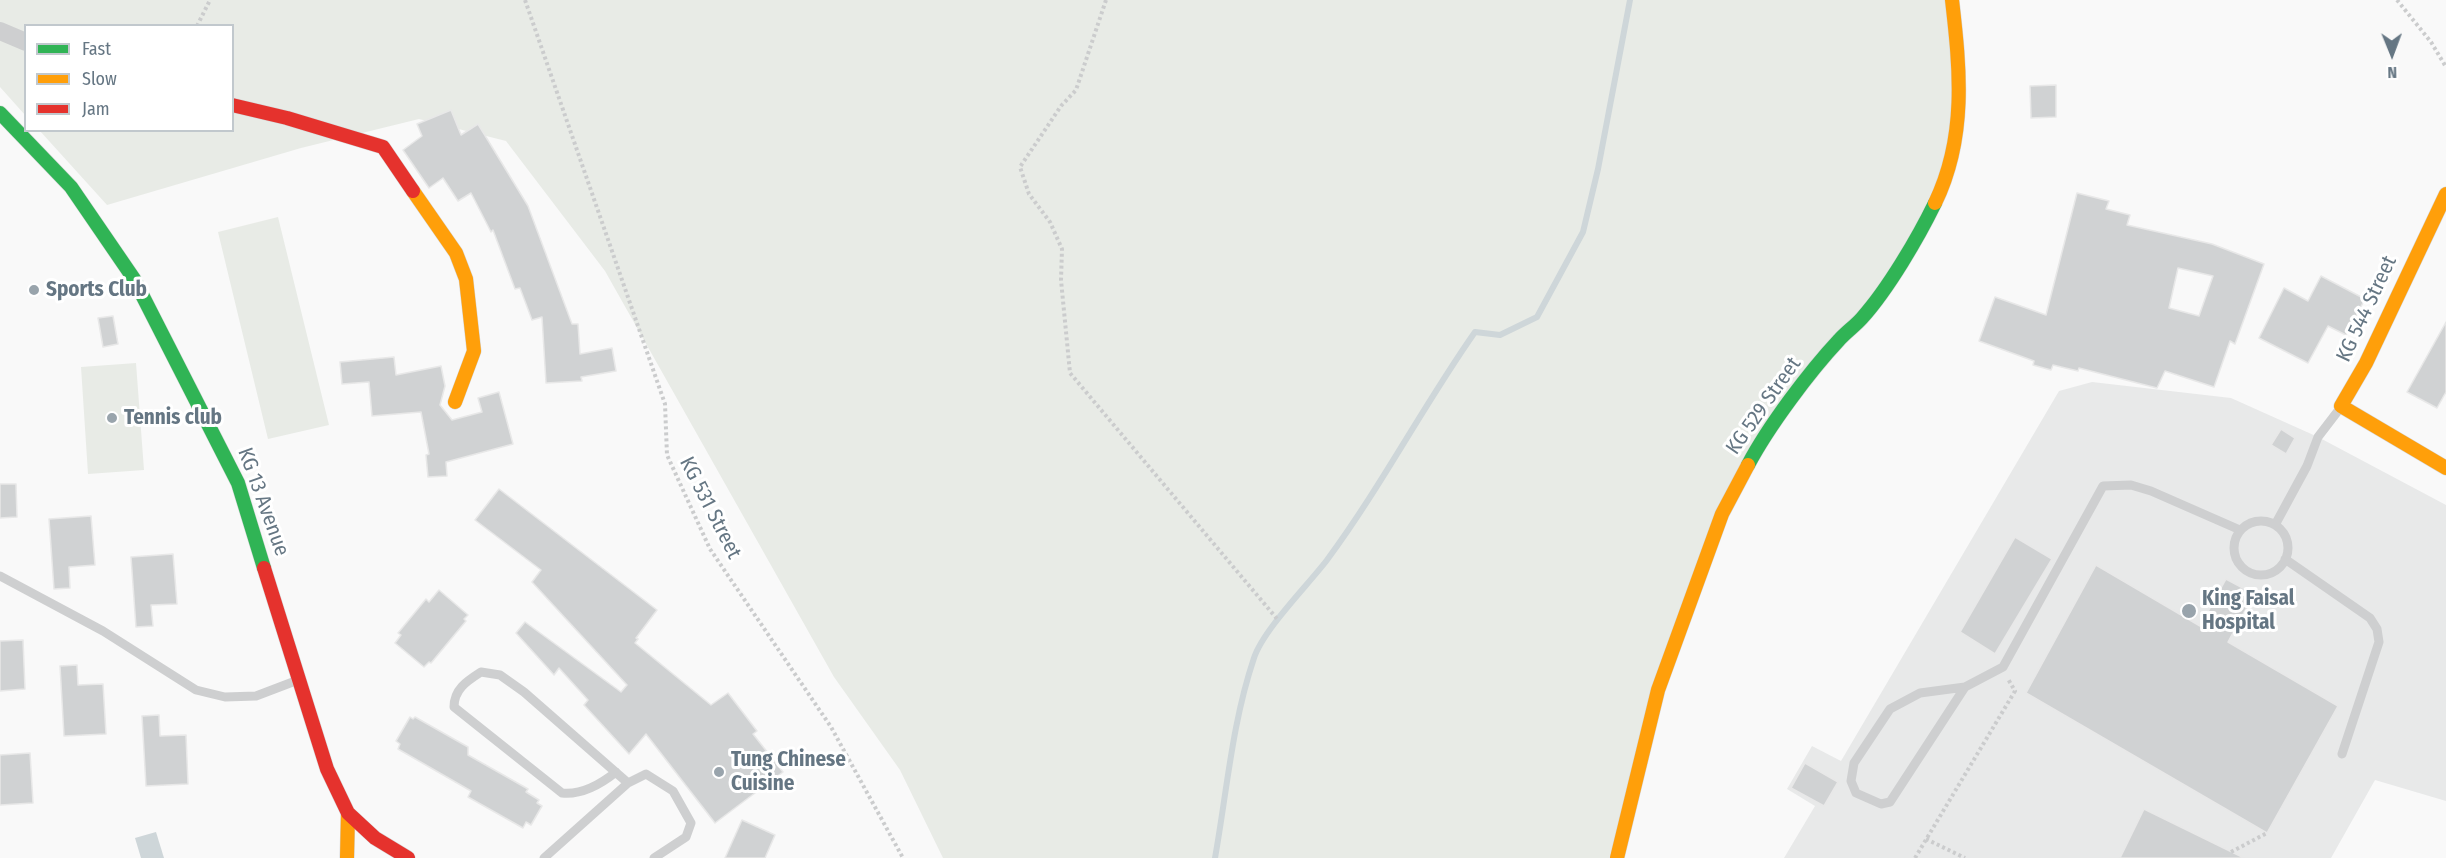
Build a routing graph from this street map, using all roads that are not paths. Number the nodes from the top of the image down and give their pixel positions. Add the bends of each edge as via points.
1 (1952, 0) edge
2 (0, 31) edge
3 (24, 41) edge
4 (234, 105) edge
5 (0, 113) edge
6 (2446, 194) edge
7 (455, 402) dead end
8 (2341, 406) junction
9 (2446, 468) edge
10 (2274, 525) junction
11 (2241, 530) junction
12 (2285, 559) junction
13 (0, 576) edge
14 (298, 680) junction
15 (1965, 687) junction
16 (2342, 754) dead end
17 (616, 772) junction
18 (628, 783) junction
19 (348, 813) junction
20 (347, 858) edge
21 (408, 858) edge
22 (544, 858) edge
23 (654, 858) edge
24 (1617, 858) edge

1 - 24 street, KG 529 Street via 1960,104 1956,140 1942,189 1920,235 1869,308 1825,357 1757,448 1722,514 1658,690
2 - 3 street
4 - 7 street via 383,147 456,253 466,279 474,351
5 - 14 street, KG 13 Avenue via 71,187 135,279 153,312 238,483
6 - 8 street, KG 544 Street via 2366,363
8 - 9 street
8 - 10 lane, KG 544 Street via 2318,437 2307,466
10 - 11 lane via 2256,521
10 - 12 lane via 2286,538
11 - 12 lane via 2234,547 2245,570 2253,574 2270,573
11 - 15 lane via 2151,491 2131,485 2103,486 2003,667
12 - 16 lane via 2370,618 2377,629 2379,642
13 - 14 lane via 103,631 196,690 225,697 256,696
14 - 19 street, KG 13 Avenue via 327,769
15 - 15 lane via 1920,693 1890,709 1854,763 1851,781 1856,793 1881,804 1890,802
17 - 17 lane via 500,675 481,672 463,684 454,697 454,706 562,793 574,794
17 - 18 lane
18 - 22 lane
18 - 23 lane via 646,774 673,791 691,823 686,837
19 - 20 street
19 - 21 street, KG 13 Avenue via 375,838

